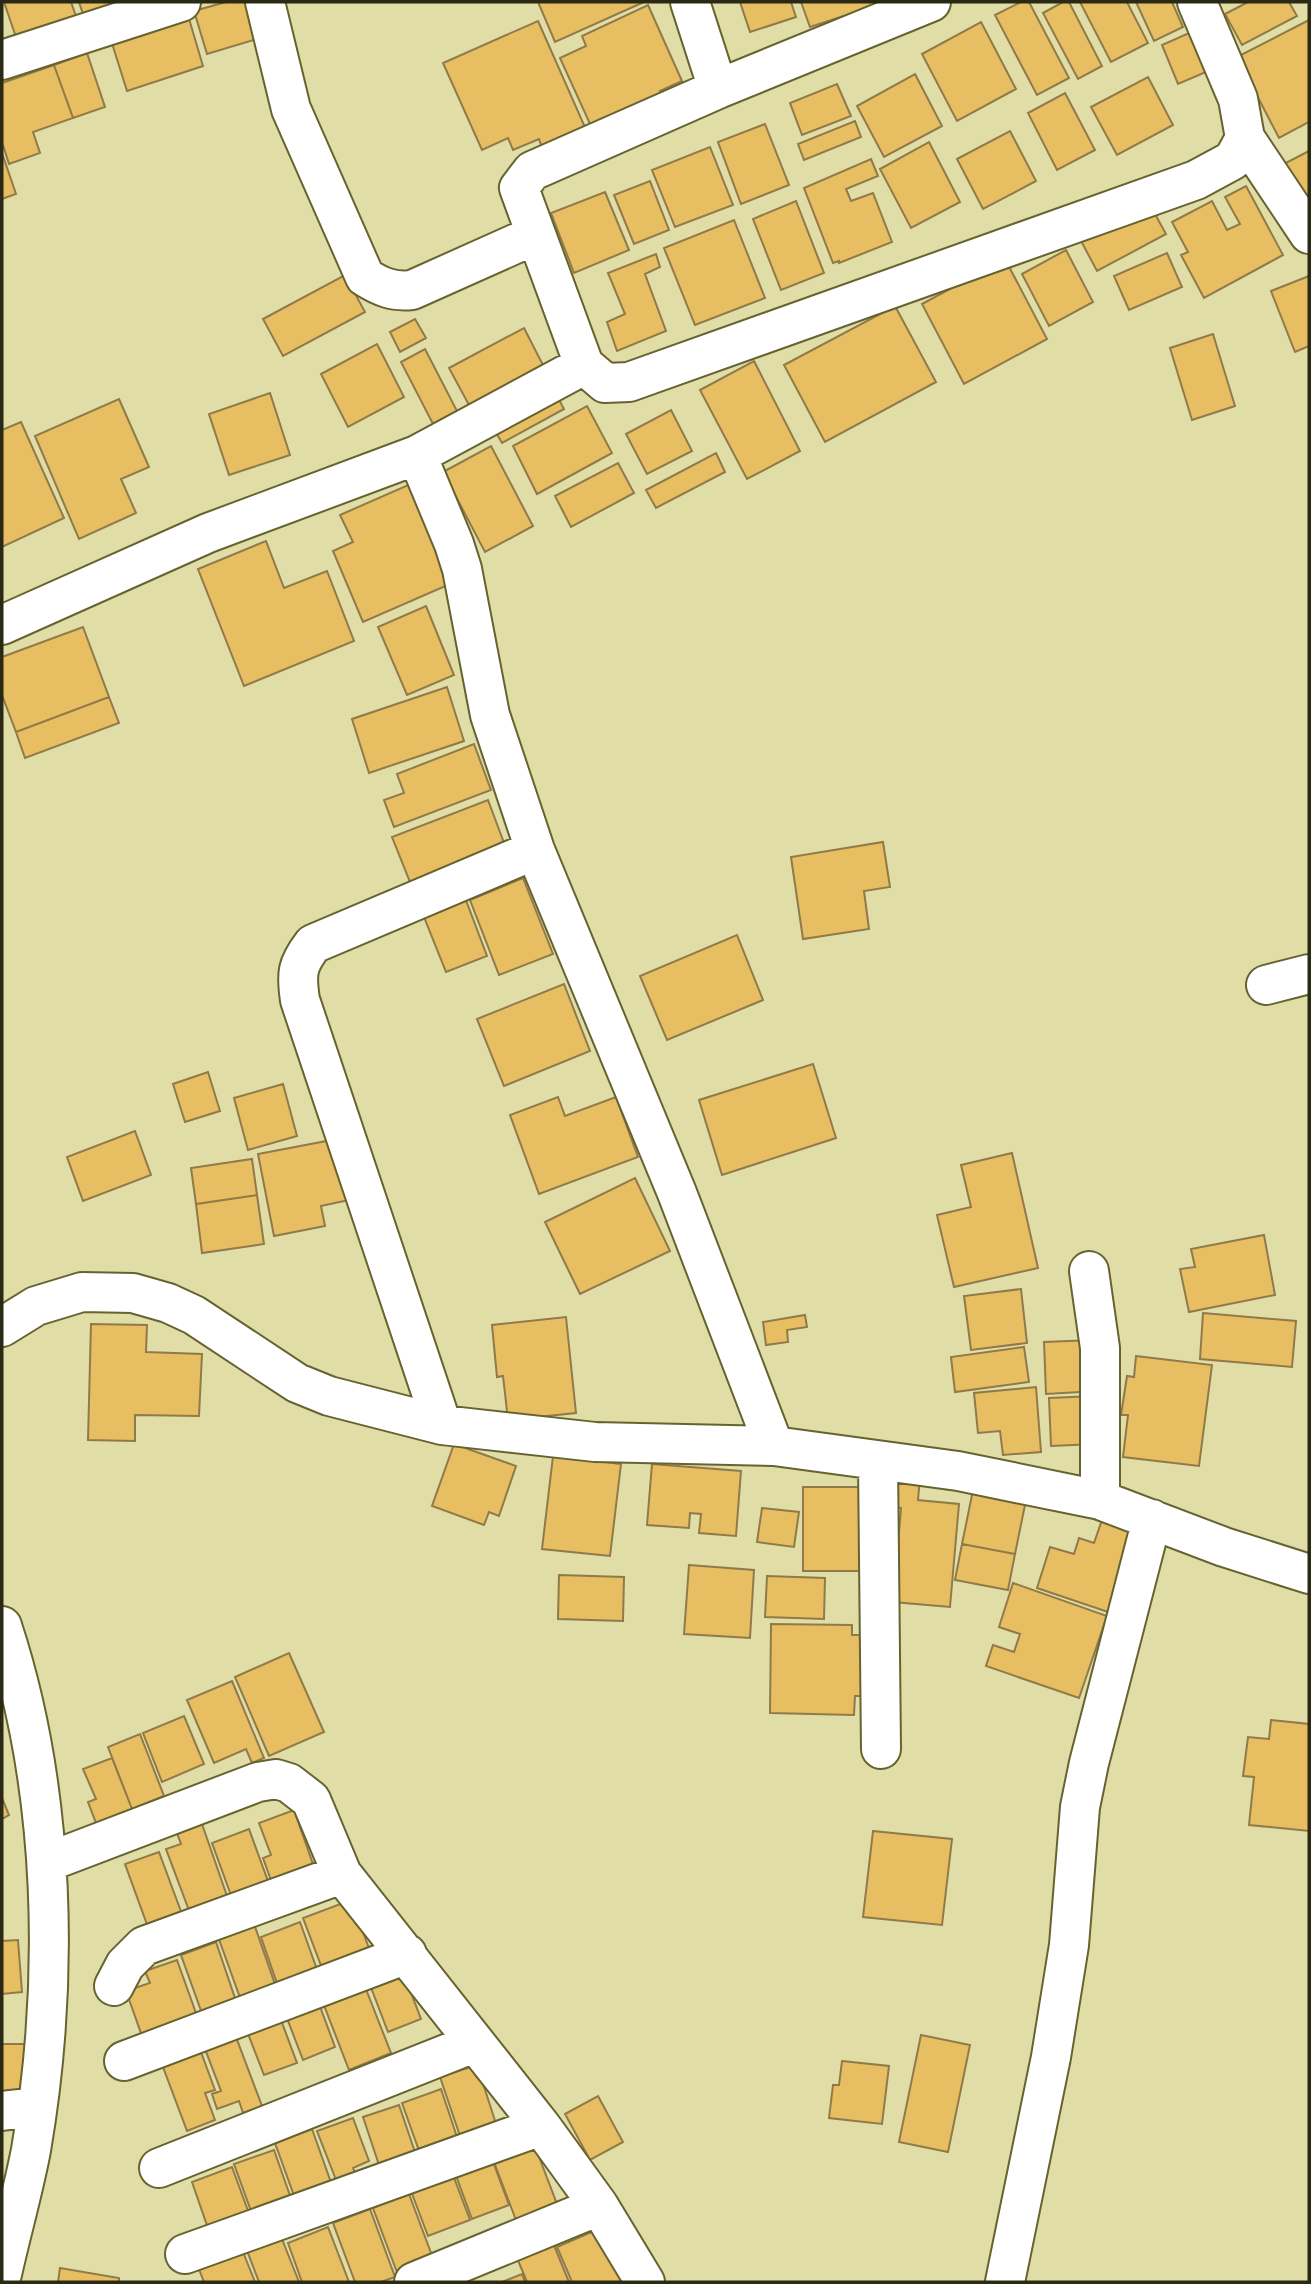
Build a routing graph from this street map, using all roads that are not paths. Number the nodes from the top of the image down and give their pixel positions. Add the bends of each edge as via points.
1 (181, 2) edge
2 (265, 2) edge
3 (690, 2) edge
4 (931, 2) edge
5 (1197, 2) edge
6 (2, 60) edge
7 (718, 89) junction
8 (1245, 138) junction
9 (1309, 234) edge
10 (535, 235) junction
11 (584, 365) junction
12 (418, 455) junction
13 (2, 625) edge
14 (535, 850) junction
15 (1309, 974) edge
16 (1266, 985) dead end
17 (1089, 1270) dead end
18 (2, 1327) edge
19 (442, 1425) junction
20 (774, 1446) junction
21 (878, 1462) junction
22 (1100, 1500) junction
23 (1152, 1518) junction
24 (1309, 1574) edge
25 (2, 1626) edge
26 (881, 1749) dead end
27 (48, 1862) junction
28 (342, 1874) junction
29 (407, 1954) junction
30 (114, 1986) dead end
31 (474, 2043) junction
32 (124, 2061) dead end
33 (19, 2109) edge
34 (541, 2126) junction
35 (159, 2168) dead end
36 (599, 2206) junction
37 (185, 2254) dead end
38 (2, 2274) edge
39 (414, 2282) edge
40 (645, 2282) edge
41 (1005, 2282) edge

1 - 6 street
2 - 10 street via 291,109 365,276 398,292 412,290
3 - 7 street
4 - 7 street
5 - 8 street via 1238,99
7 - 10 street via 532,171 519,188
8 - 9 street
8 - 11 street via 1233,160 1196,180 664,370 629,382 605,383
10 - 11 street
11 - 12 street
12 - 13 street via 208,533
12 - 14 street via 462,569 490,715
14 - 19 street via 313,944 296,977
14 - 20 street via 677,1193
15 - 16 street
17 - 22 street via 1100,1348
18 - 19 street via 36,1306 82,1292 133,1293 194,1315 297,1384
19 - 20 street via 595,1442
20 - 21 street
21 - 22 street via 957,1471
21 - 26 street
22 - 23 street
23 - 24 street
23 - 41 street via 1080,1807 1069,1945
25 - 27 street via 33,1748
27 - 28 street via 276,1779 311,1800
27 - 33 street via 47,2021
28 - 29 street
28 - 30 street via 144,1946 125,1965
29 - 31 street
29 - 32 street
31 - 34 street
31 - 35 street
33 - 38 street via 31,2151
34 - 36 street
34 - 37 street
36 - 39 street
36 - 40 street

